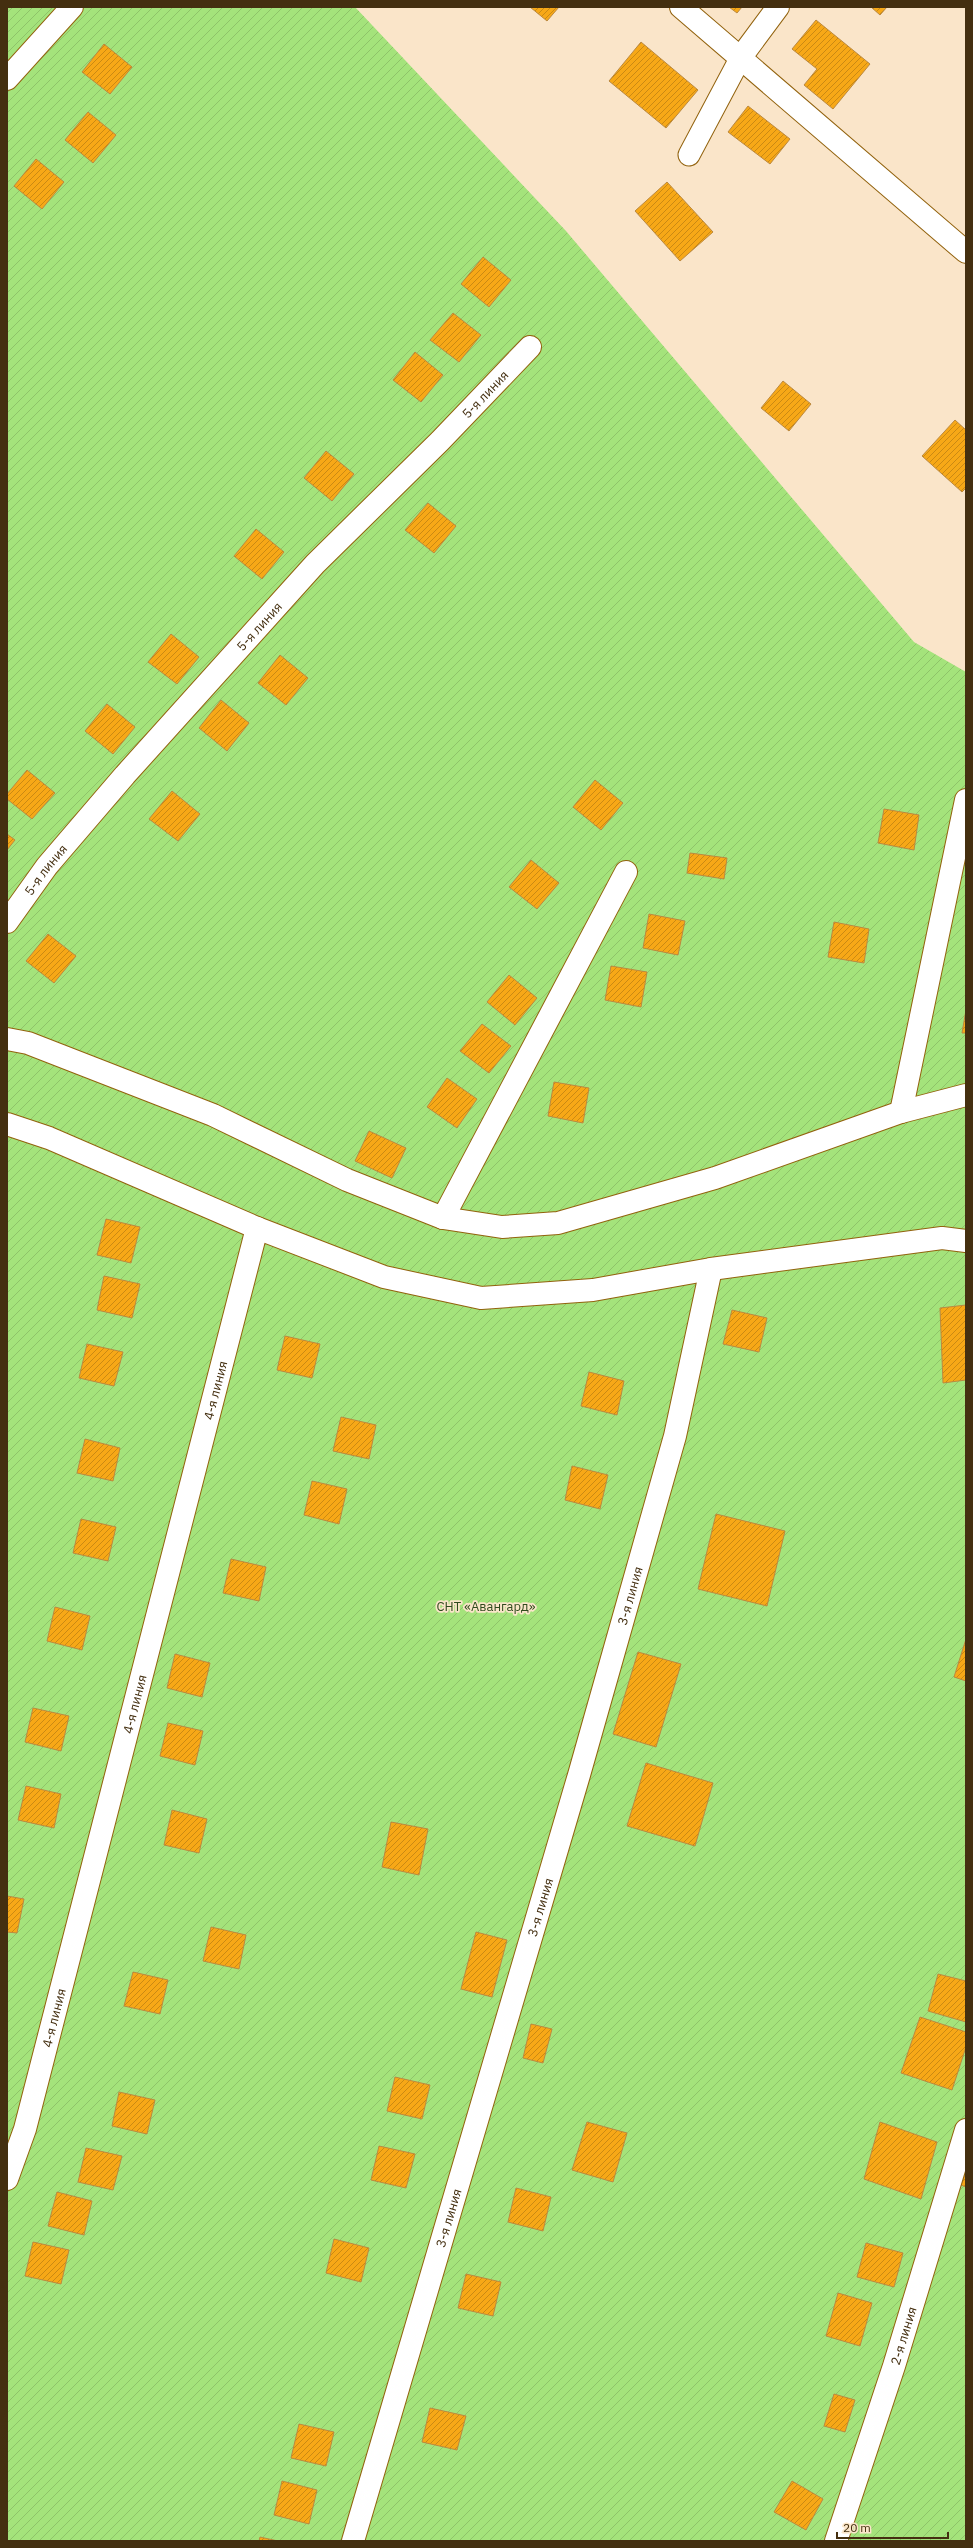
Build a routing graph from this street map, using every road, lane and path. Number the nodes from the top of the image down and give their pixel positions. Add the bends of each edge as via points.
1 (72, 7) edge
2 (681, 7) edge
3 (778, 7) edge
4 (741, 57) junction
5 (7, 79) edge
6 (689, 155) dead end
7 (966, 252) edge
8 (530, 347) dead end
9 (966, 800) edge
10 (626, 872) dead end
11 (7, 922) edge
12 (7, 1039) edge
13 (966, 1095) edge
14 (901, 1112) junction
15 (7, 1124) edge
16 (443, 1218) junction
17 (257, 1228) junction
18 (966, 1241) edge
19 (711, 1269) junction
20 (966, 2130) edge
21 (7, 2179) edge
22 (353, 2541) edge
23 (836, 2541) edge

1 - 5 street
2 - 4 street
3 - 4 street
4 - 6 lane
4 - 7 street
8 - 11 street, 5-я линия via 440,441 315,564 47,866
9 - 14 street
10 - 16 street
12 - 16 street via 28,1043 213,1115 347,1180
13 - 14 street
14 - 16 street via 715,1178 558,1223 502,1227
15 - 17 street via 49,1138
17 - 19 street via 384,1277 481,1298 593,1290
17 - 21 street, 4-я линия via 25,2130
18 - 19 street via 942,1238
19 - 22 street, 3-я линия via 673,1444 577,1782
20 - 23 street, 2-я линия via 894,2366

